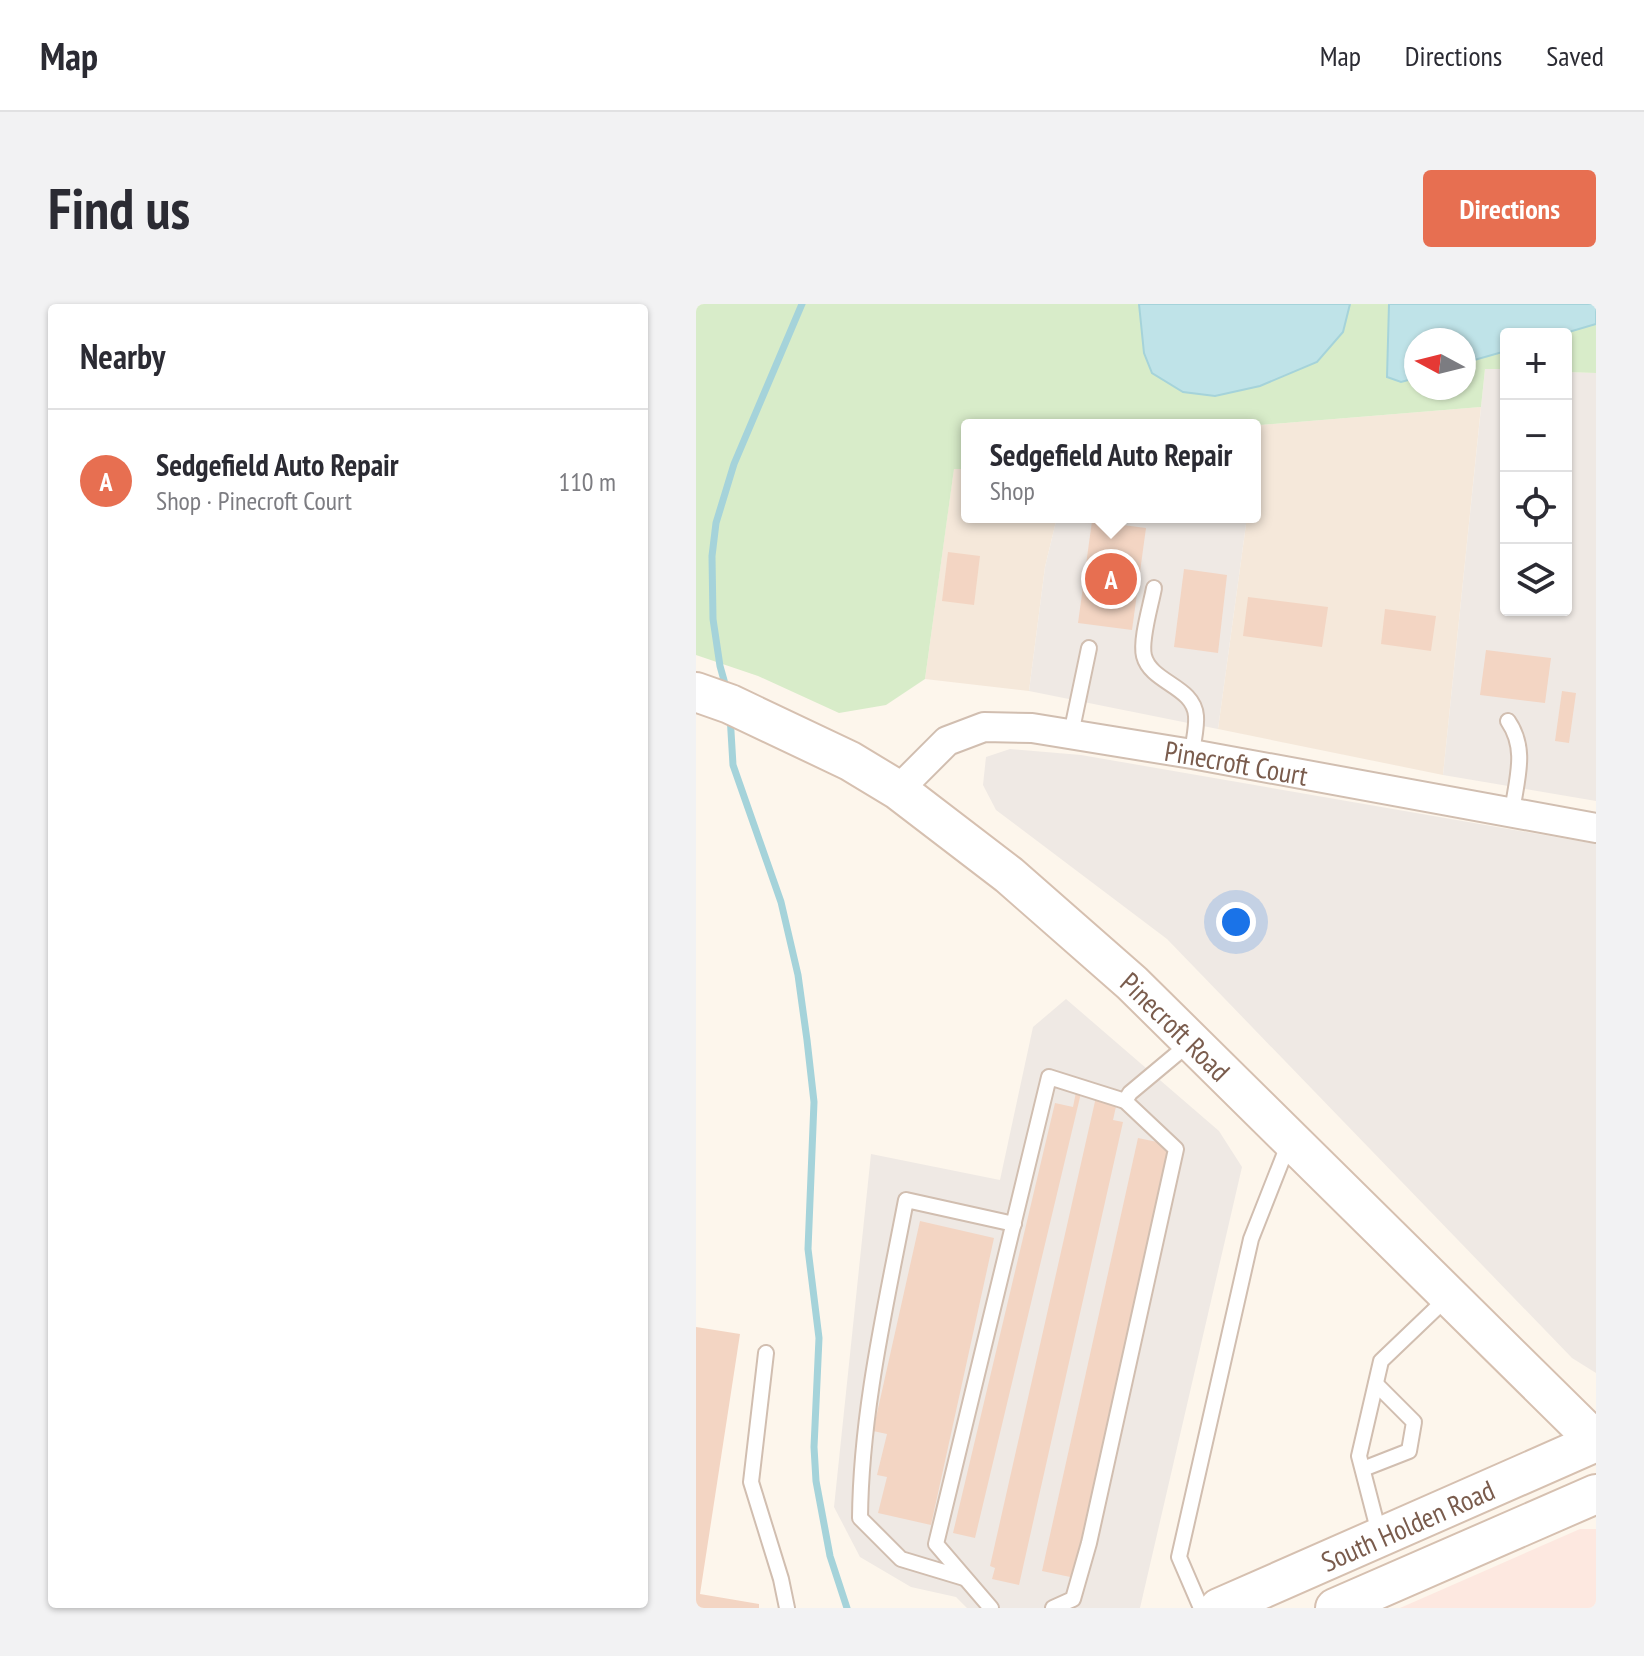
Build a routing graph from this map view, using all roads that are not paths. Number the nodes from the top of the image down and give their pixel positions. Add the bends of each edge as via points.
1 (1154, 588) dead end
2 (1089, 648) dead end
3 (696, 692) edge
4 (1508, 721) dead end
5 (1071, 734) junction
6 (1192, 754) junction
7 (898, 790) junction
8 (1512, 813) junction
9 (1596, 828) edge
10 (1191, 1041) junction
11 (1125, 1101) junction
12 (1290, 1139) junction
13 (1014, 1224) junction
14 (1449, 1296) junction
15 (766, 1353) dead end
16 (1376, 1384) junction
17 (1596, 1442) edge
18 (1363, 1469) junction
19 (1596, 1494) edge
20 (1380, 1537) junction
21 (965, 1579) junction
22 (787, 1608) edge
23 (991, 1608) edge
24 (1053, 1608) edge
25 (1201, 1608) edge
26 (1219, 1608) edge
27 (1335, 1608) edge

1 - 6 lane via 1144,657 1192,703
2 - 5 lane
3 - 7 street, Pinecroft Road via 850,761
4 - 8 lane via 1521,749
5 - 6 street, Pinecroft Court
5 - 7 street, Pinecroft Court via 984,727 947,741
6 - 8 street, Pinecroft Court
7 - 10 street, Pinecroft Road via 1009,875
8 - 9 street, Pinecroft Court
10 - 11 lane
10 - 12 street, Pinecroft Road
11 - 13 lane via 1049,1077
11 - 24 lane via 1176,1149 1089,1543 1073,1599
12 - 14 street, Pinecroft Road
12 - 25 lane via 1251,1239 1179,1557
13 - 21 lane via 936,1544
13 - 21 lane via 906,1200 873,1380 860,1475 860,1518 901,1559
14 - 16 lane via 1381,1361
14 - 17 street, Pinecroft Road
15 - 22 lane via 751,1482
16 - 18 lane via 1359,1456
16 - 18 lane via 1414,1422 1409,1451
17 - 20 street, South Holden Road
18 - 20 lane
19 - 27 street, South Holden Road
20 - 26 street, South Holden Road
21 - 23 lane

